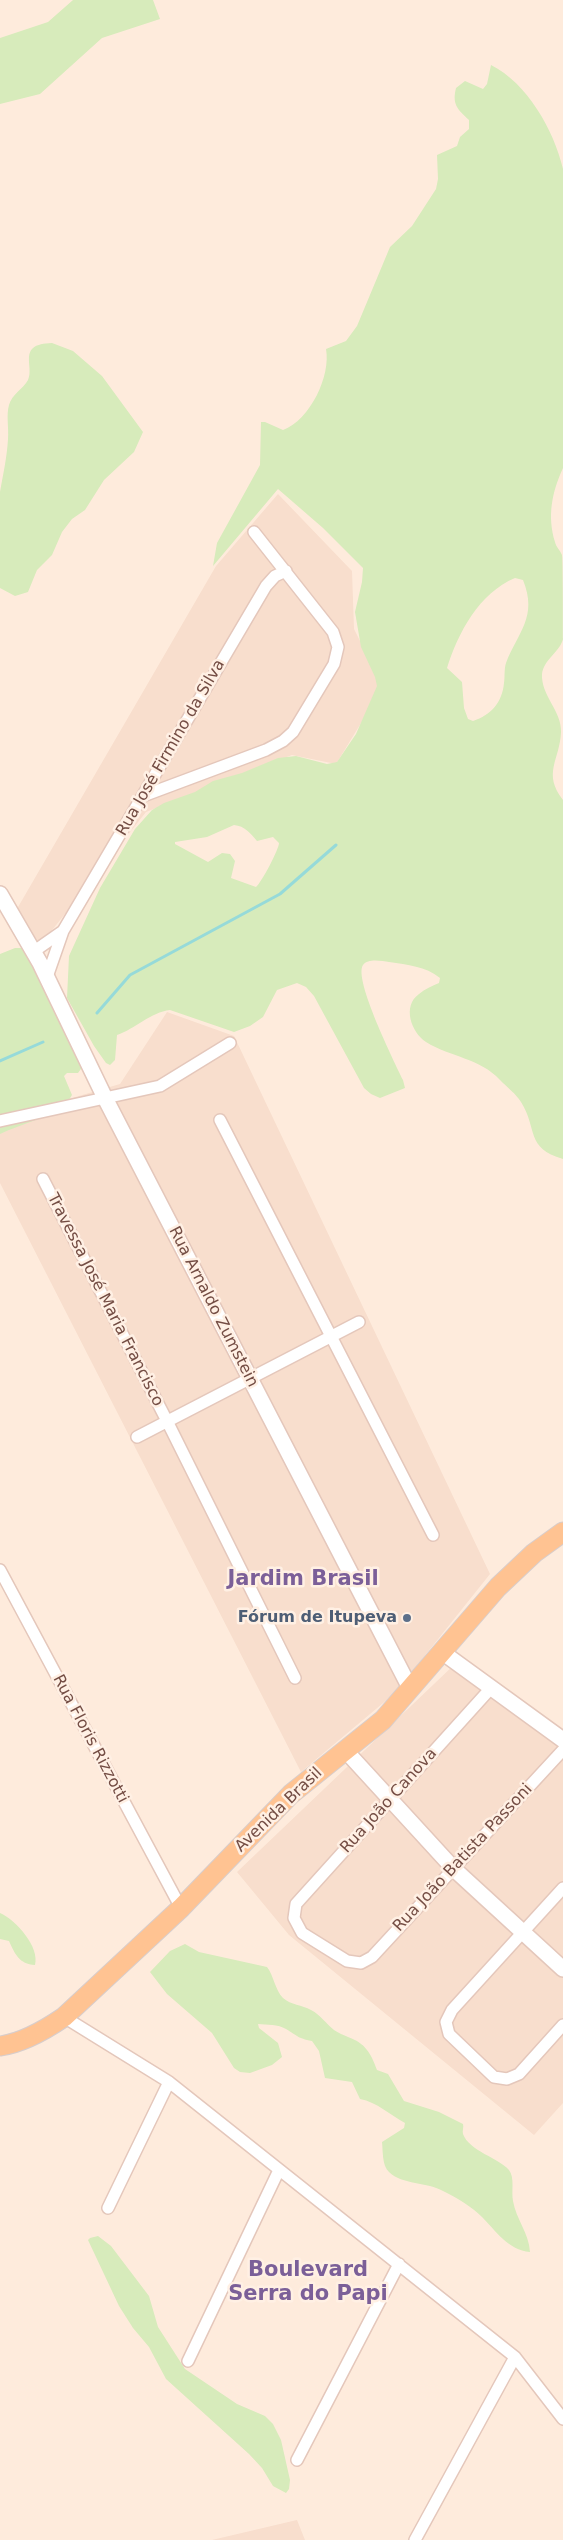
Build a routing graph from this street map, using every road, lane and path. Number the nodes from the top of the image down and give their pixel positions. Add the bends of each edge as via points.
1 (254, 532) dead end
2 (286, 571) junction
3 (143, 796) junction
4 (0, 894) edge
5 (64, 930) junction
6 (33, 952) junction
7 (47, 978) junction
8 (230, 1043) dead end
9 (105, 1098) junction
10 (220, 1120) dead end
11 (0, 1121) edge
12 (43, 1179) dead end
13 (359, 1322) dead end
14 (330, 1338) junction
15 (250, 1378) junction
16 (167, 1421) junction
17 (137, 1437) dead end
18 (563, 1532) edge
19 (432, 1535) dead end
20 (0, 1570) edge
21 (442, 1652) junction
22 (295, 1678) dead end
23 (410, 1688) junction
24 (492, 1688) junction
25 (563, 1740) edge
26 (345, 1750) junction
27 (563, 1750) edge
28 (390, 1800) junction
29 (454, 1869) junction
30 (563, 1888) edge
31 (181, 1908) junction
32 (523, 1932) junction
33 (362, 1963) joint
34 (563, 1969) edge
35 (64, 2017) junction
36 (563, 2025) edge
37 (0, 2046) edge
38 (169, 2082) junction
39 (279, 2170) junction
40 (108, 2208) dead end
41 (398, 2264) junction
42 (516, 2357) junction
43 (188, 2361) dead end
44 (563, 2419) edge
45 (297, 2460) dead end
46 (416, 2540) edge

1 - 2 street
2 - 3 street, Rua José Firmino da Silva via 275,576 266,586
2 - 3 street via 334,632 338,647 334,664 293,732 266,750
3 - 5 street, Rua José Firmino da Silva
4 - 6 street, Rua Arnaldo Zumstein
5 - 6 street, Rua José Firmino da Silva
5 - 7 street, Rua José Firmino da Silva
6 - 7 street, Rua Arnaldo Zumstein
7 - 9 street, Rua Arnaldo Zumstein
8 - 9 street via 160,1086
9 - 11 street
9 - 15 street, Rua Arnaldo Zumstein
10 - 14 street
12 - 16 street, Travessa José Maria Francisco
13 - 14 street
14 - 15 street
14 - 19 street
15 - 16 street
15 - 23 street, Rua Arnaldo Zumstein
16 - 17 street
16 - 22 street, Travessa José Maria Francisco
18 - 21 main road, Avenida Brasil via 534,1553 498,1587
20 - 31 street, Rua Floris Rizzotti
21 - 23 main road, Avenida Brasil
21 - 24 street
23 - 26 main road, Avenida Brasil via 383,1720
24 - 25 street
24 - 28 street, Rua João Canova
26 - 28 street
26 - 31 main road, Avenida Brasil via 291,1794
27 - 29 street, Rua João Batista Passoni
28 - 29 street
28 - 33 street, Rua João Canova via 296,1904 294,1918 302,1933 347,1962
29 - 32 street
29 - 33 street, Rua João Batista Passoni via 372,1957
30 - 32 street
31 - 35 main road, Avenida Brasil
32 - 34 street
32 - 36 street via 452,2010 446,2022 449,2034 494,2077 507,2079 518,2074
35 - 37 main road, Avenida Brasil via 44,2030
35 - 38 street
38 - 39 street
38 - 40 street
39 - 41 street
39 - 43 street
41 - 42 street
41 - 45 street
42 - 44 street
42 - 46 street

